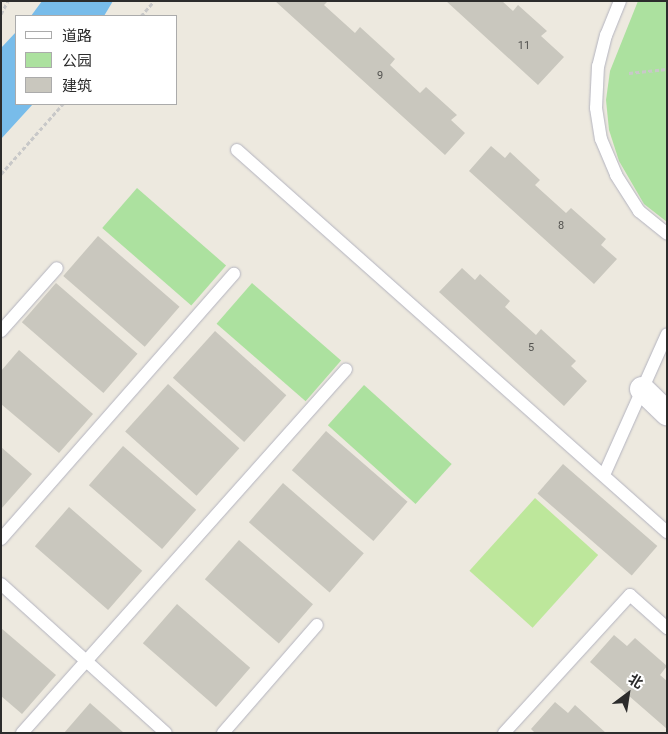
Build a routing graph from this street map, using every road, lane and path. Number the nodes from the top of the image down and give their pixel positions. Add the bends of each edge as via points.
1 (8, 1) edge
2 (154, 1) edge
3 (620, 1) edge
4 (1, 14) edge
5 (142, 15) edge
6 (667, 69) edge
7 (629, 73) dead end
8 (62, 105) edge
9 (237, 150) dead end
10 (1, 174) edge
11 (667, 234) edge
12 (57, 268) dead end
13 (234, 274) dead end
14 (1, 331) edge
15 (667, 334) edge
16 (346, 369) dead end
17 (642, 389) junction
18 (667, 413) edge
19 (604, 475) junction
20 (667, 532) edge
21 (1, 539) edge
22 (1, 584) edge
23 (317, 625) dead end
24 (667, 628) edge
25 (85, 661) junction
26 (22, 733) edge
27 (166, 733) edge
28 (222, 733) edge
29 (504, 733) edge

1 - 4 path
2 - 5 path
3 - 11 lane via 598,66 596,108 601,139 616,175 640,211
6 - 7 path
8 - 10 path
9 - 19 lane
12 - 14 lane
13 - 21 lane
15 - 17 lane
16 - 25 lane
17 - 18 street
17 - 19 lane
19 - 20 lane
22 - 25 lane
23 - 28 lane
24 - 29 lane via 630,595
25 - 26 lane
25 - 27 lane

